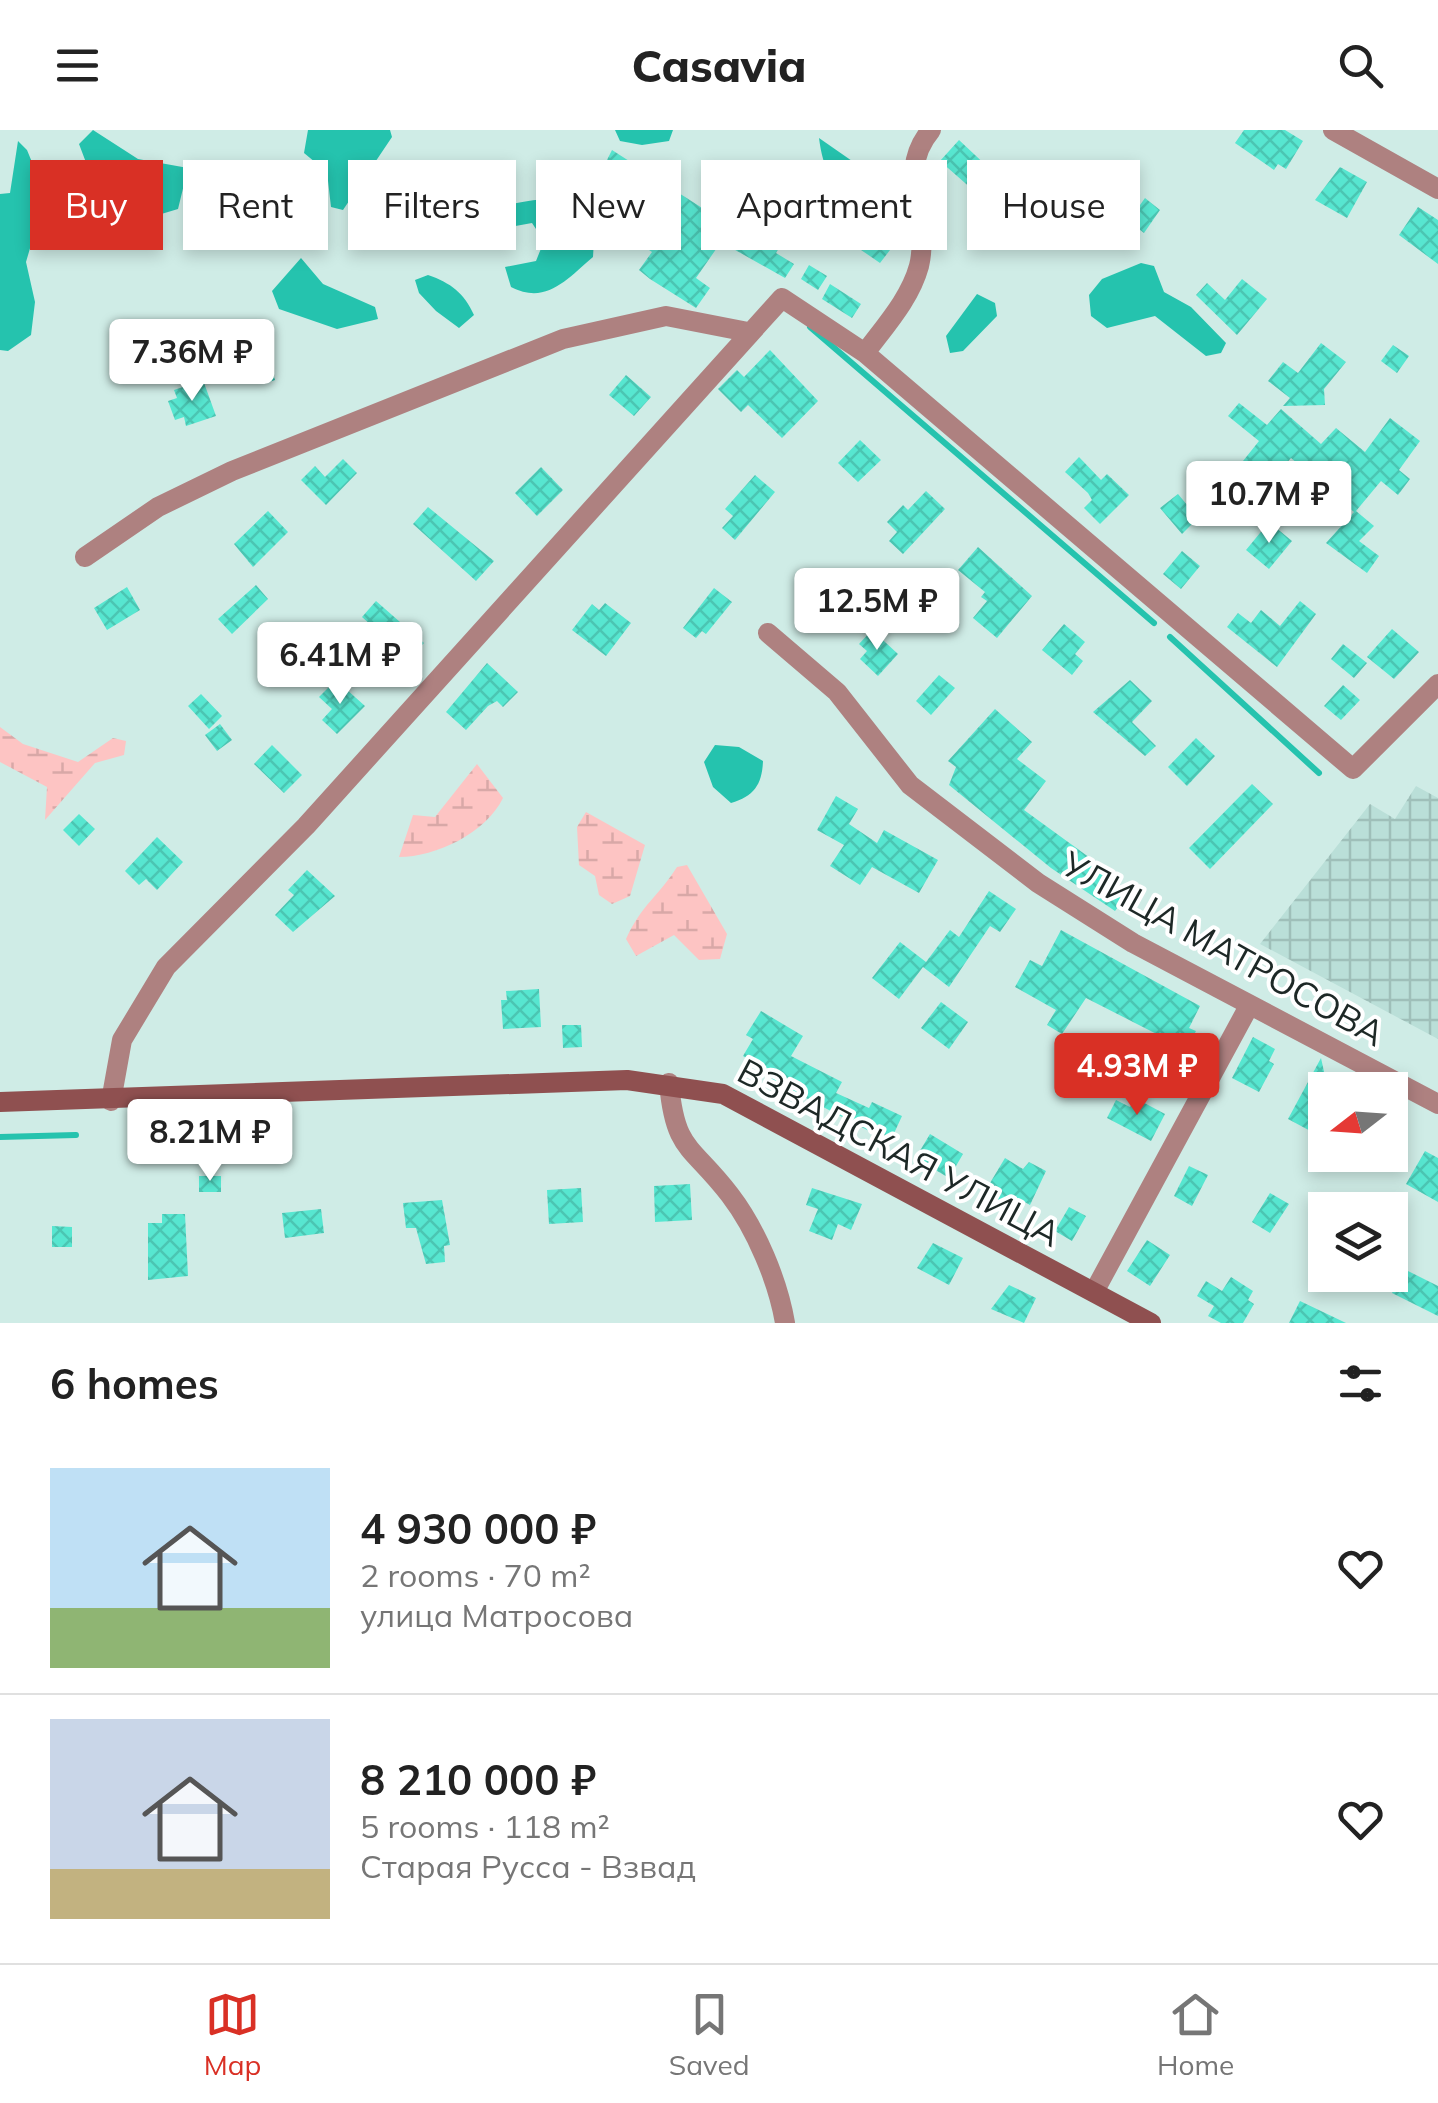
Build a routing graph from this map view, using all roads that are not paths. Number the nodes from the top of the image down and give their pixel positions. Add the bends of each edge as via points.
1 (931, 130) edge
2 (1333, 130) edge
3 (1438, 189) edge
4 (748, 332) junction
5 (865, 353) junction
6 (85, 557) dead end
7 (768, 633) dead end
8 (1438, 684) edge
9 (1249, 1006) junction
10 (669, 1083) junction
11 (111, 1101) junction
12 (0, 1102) edge
13 (1438, 1104) edge
14 (1094, 1292) junction
15 (785, 1323) edge
16 (1151, 1323) edge

1 - 5 street via 912,162 919,265 905,300
2 - 3 street
4 - 5 street via 782,298
4 - 6 street via 666,316 562,339 232,471 158,508
4 - 11 street via 306,826 166,967 122,1040
5 - 8 street via 1353,769
7 - 9 street, УЛИЦА МАТРОСОВА via 837,692 910,785 956,821 1133,943
9 - 13 street, УЛИЦА МАТРОСОВА
9 - 14 street
10 - 11 street, ВЗВАДСКАЯ УЛИЦА
10 - 14 street, ВЗВАДСКАЯ УЛИЦА via 723,1094
10 - 15 street via 677,1135 732,1197 760,1250
11 - 12 street, ВЗВАДСКАЯ УЛИЦА
14 - 16 street, ВЗВАДСКАЯ УЛИЦА

